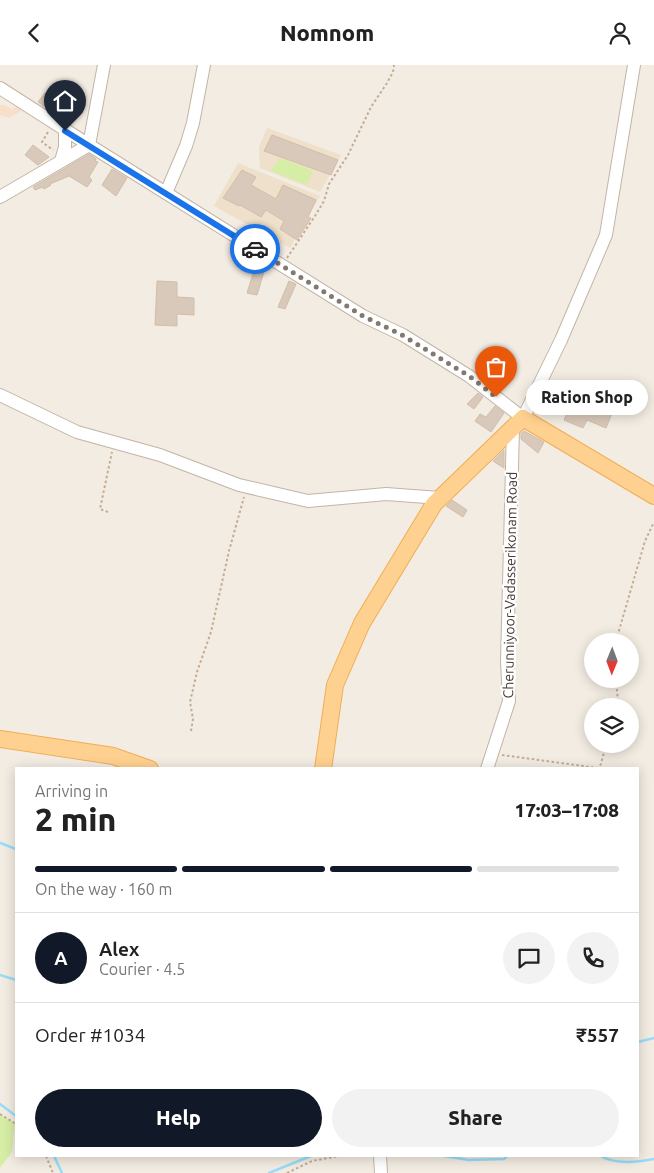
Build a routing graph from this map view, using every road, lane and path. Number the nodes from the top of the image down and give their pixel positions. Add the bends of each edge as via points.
1 (104, 65) edge
2 (204, 65) edge
3 (394, 65) edge
4 (634, 65) edge
5 (0, 88) edge
6 (54, 123) junction
7 (65, 131) junction
8 (89, 145) junction
9 (61, 161) junction
10 (166, 193) junction
11 (0, 197) edge
12 (282, 266) junction
13 (0, 395) edge
14 (518, 423) junction
15 (115, 443) junction
16 (247, 487) junction
17 (654, 496) edge
18 (440, 498) junction
19 (108, 512) dead end
20 (654, 522) edge
21 (618, 633) edge
22 (191, 731) dead end
23 (0, 739) edge
24 (604, 753) edge
25 (491, 755) junction
26 (144, 767) edge
27 (323, 767) edge
28 (487, 767) edge
29 (591, 767) edge
30 (599, 767) edge
31 (0, 1115) edge
32 (15, 1123) edge
33 (46, 1157) edge
34 (333, 1157) edge
35 (380, 1157) edge
36 (52, 1173) edge
37 (287, 1173) edge
38 (381, 1173) edge

1 - 8 street
2 - 10 street via 193,123
3 - 12 path via 348,155 329,184 324,201
4 - 14 street via 606,235 561,340
5 - 6 street
6 - 7 street
6 - 9 path via 42,142 59,154
7 - 8 street
7 - 9 street
8 - 9 street
8 - 10 street
9 - 11 street
10 - 12 street
12 - 14 street via 469,376
13 - 15 street via 78,433
14 - 17 main road
14 - 18 main road
14 - 25 street, Cherunniyoor-Vadasserikonam Road via 506,661 509,701
15 - 16 street via 160,455
15 - 19 path via 100,509
16 - 18 street via 308,501 386,494
16 - 22 path via 190,702
18 - 27 main road via 362,623 335,685
20 - 21 path via 645,541
23 - 26 main road via 113,756
24 - 30 path
25 - 28 street, Cherunniyoor-Vadasserikonam Road
25 - 29 path
31 - 32 path
33 - 36 path
34 - 37 path via 312,1161
35 - 38 street

